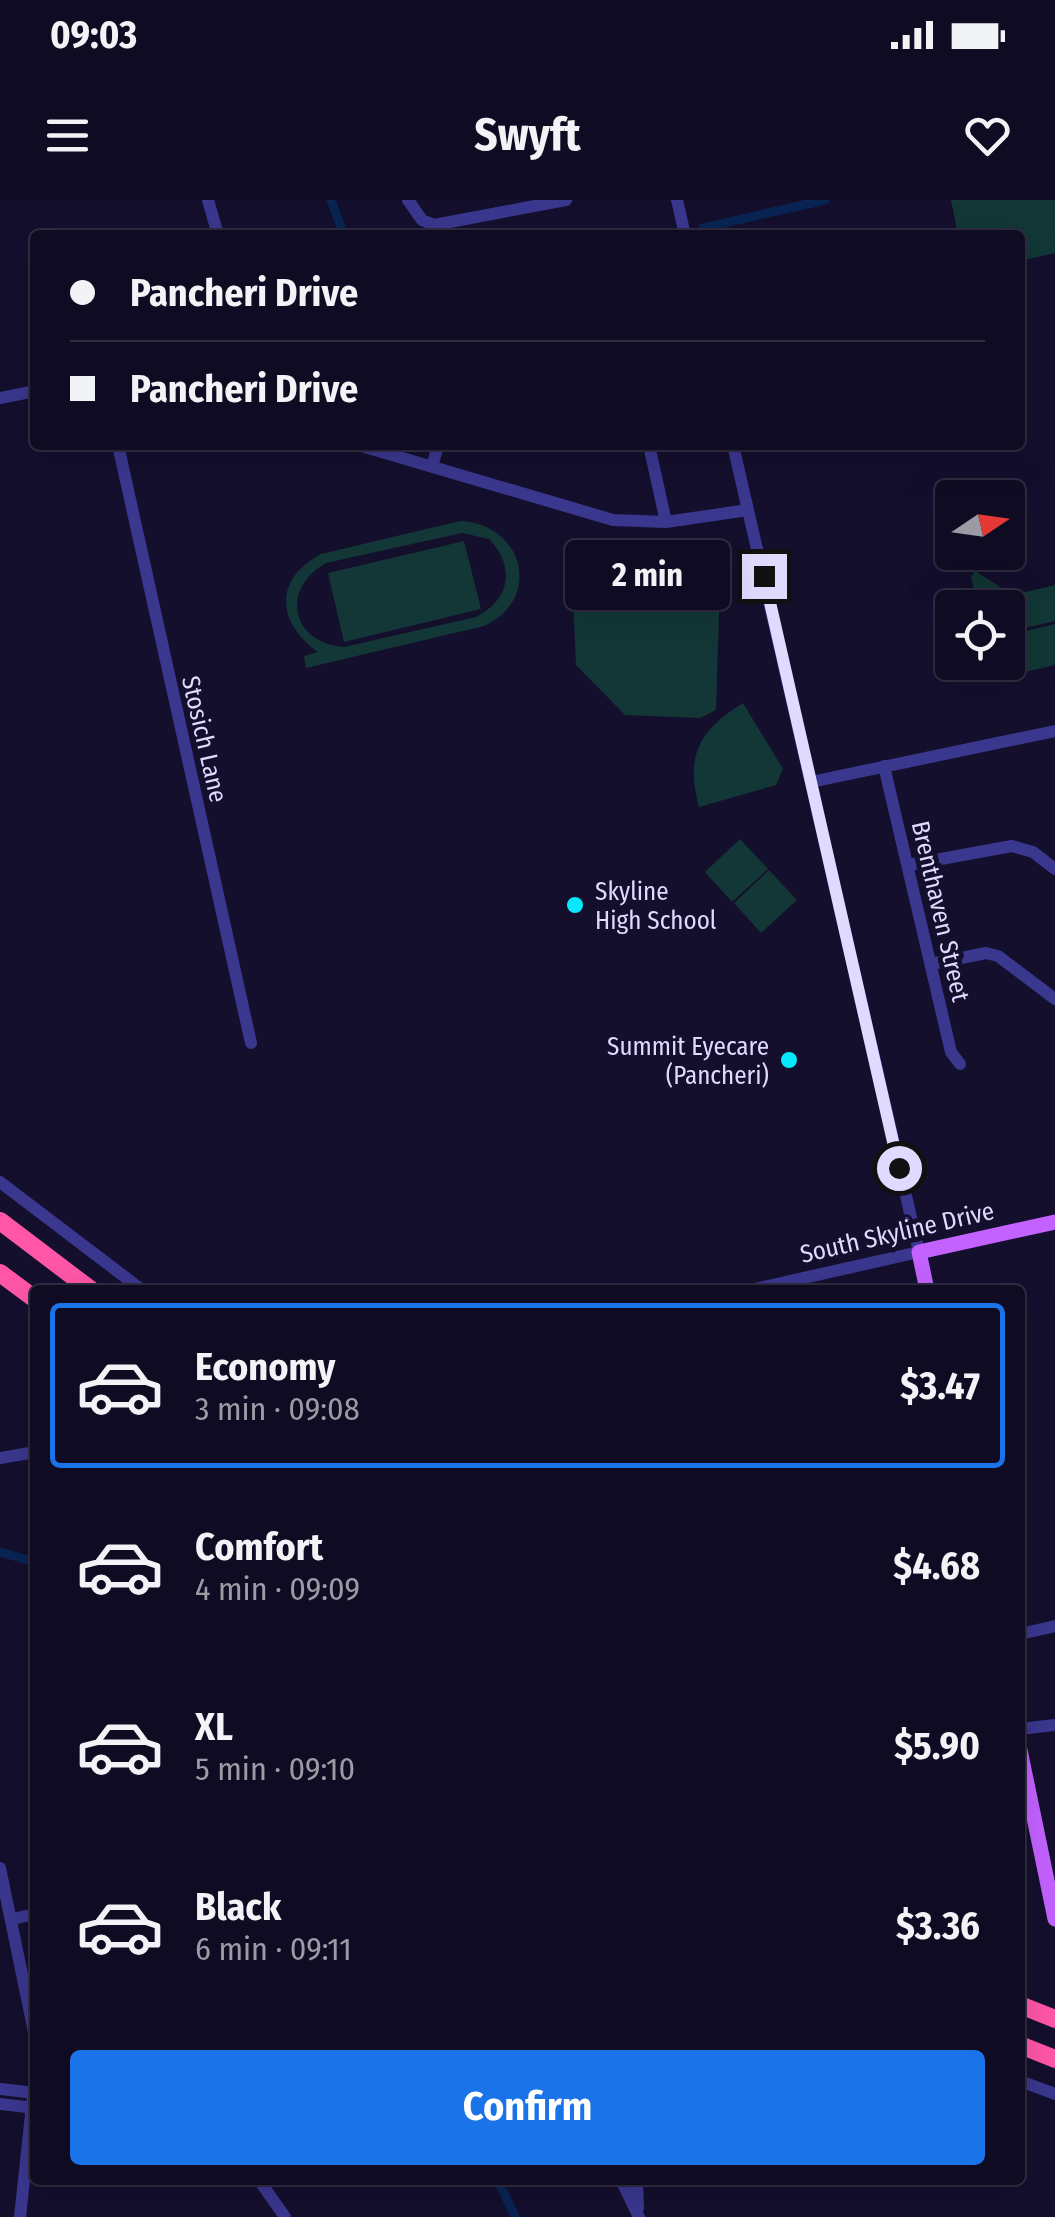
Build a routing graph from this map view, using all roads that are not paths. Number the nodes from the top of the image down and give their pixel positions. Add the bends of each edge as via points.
1 (208, 200) edge
2 (408, 200) edge
3 (566, 200) edge
4 (676, 200) edge
5 (217, 230) edge
6 (684, 230) edge
7 (30, 393) edge
8 (0, 398) edge
9 (119, 450) edge
10 (374, 450) edge
11 (437, 450) edge
12 (649, 450) edge
13 (734, 450) edge
14 (432, 468) junction
15 (748, 510) junction
16 (666, 522) junction
17 (1055, 731) edge
18 (884, 766) junction
19 (811, 782) junction
20 (908, 865) junction
21 (1055, 869) edge
22 (931, 964) junction
23 (1055, 999) edge
24 (251, 1042) dead end
25 (960, 1064) dead end
26 (0, 1182) edge
27 (0, 1222) edge
28 (1055, 1222) edge
29 (918, 1252) junction
30 (0, 1273) edge
31 (84, 1285) edge
32 (135, 1285) edge
33 (772, 1285) edge
34 (927, 1285) edge
35 (30, 1295) edge
36 (30, 1453) edge
37 (0, 1458) edge
38 (1055, 1626) edge
39 (1025, 1633) edge
40 (1055, 1724) edge
41 (1025, 1728) edge
42 (1025, 1774) edge
43 (0, 1868) edge
44 (30, 1915) edge
45 (12, 1919) junction
46 (1055, 1920) edge
47 (1025, 2007) edge
48 (30, 2011) edge
49 (1055, 2019) edge
50 (1025, 2047) edge
51 (1055, 2058) edge
52 (1025, 2083) edge
53 (0, 2089) edge
54 (1055, 2094) edge
55 (30, 2099) edge
56 (30, 2100) edge
57 (0, 2104) edge
58 (30, 2133) edge
59 (263, 2185) edge
60 (624, 2185) edge
61 (637, 2185) edge
62 (638, 2216) edge
63 (20, 2217) edge
64 (285, 2217) edge

1 - 5 street
2 - 3 street via 434,225
4 - 6 street
7 - 8 street
9 - 24 street, Stosich Lane
10 - 14 street
11 - 14 street
12 - 16 street
13 - 15 street
14 - 16 street via 592,516
15 - 16 street
15 - 19 street
17 - 18 street
18 - 19 street
18 - 20 street, Brenthaven Street
19 - 29 street
20 - 21 street via 1012,846 1034,852
20 - 22 street, Brenthaven Street
22 - 23 street via 998,956
22 - 25 street, Brenthaven Street via 951,1052
26 - 32 street
27 - 31 highway
28 - 29 main road, South Skyline Drive
29 - 33 street, South Skyline Drive
29 - 34 main road
30 - 35 highway
36 - 37 street
38 - 39 street
40 - 41 street
42 - 46 main road
43 - 45 street
44 - 45 street
45 - 48 street
47 - 49 highway
50 - 51 highway
52 - 54 street
53 - 55 street
56 - 57 street
58 - 63 street
59 - 64 street
60 - 62 street
61 - 62 street

